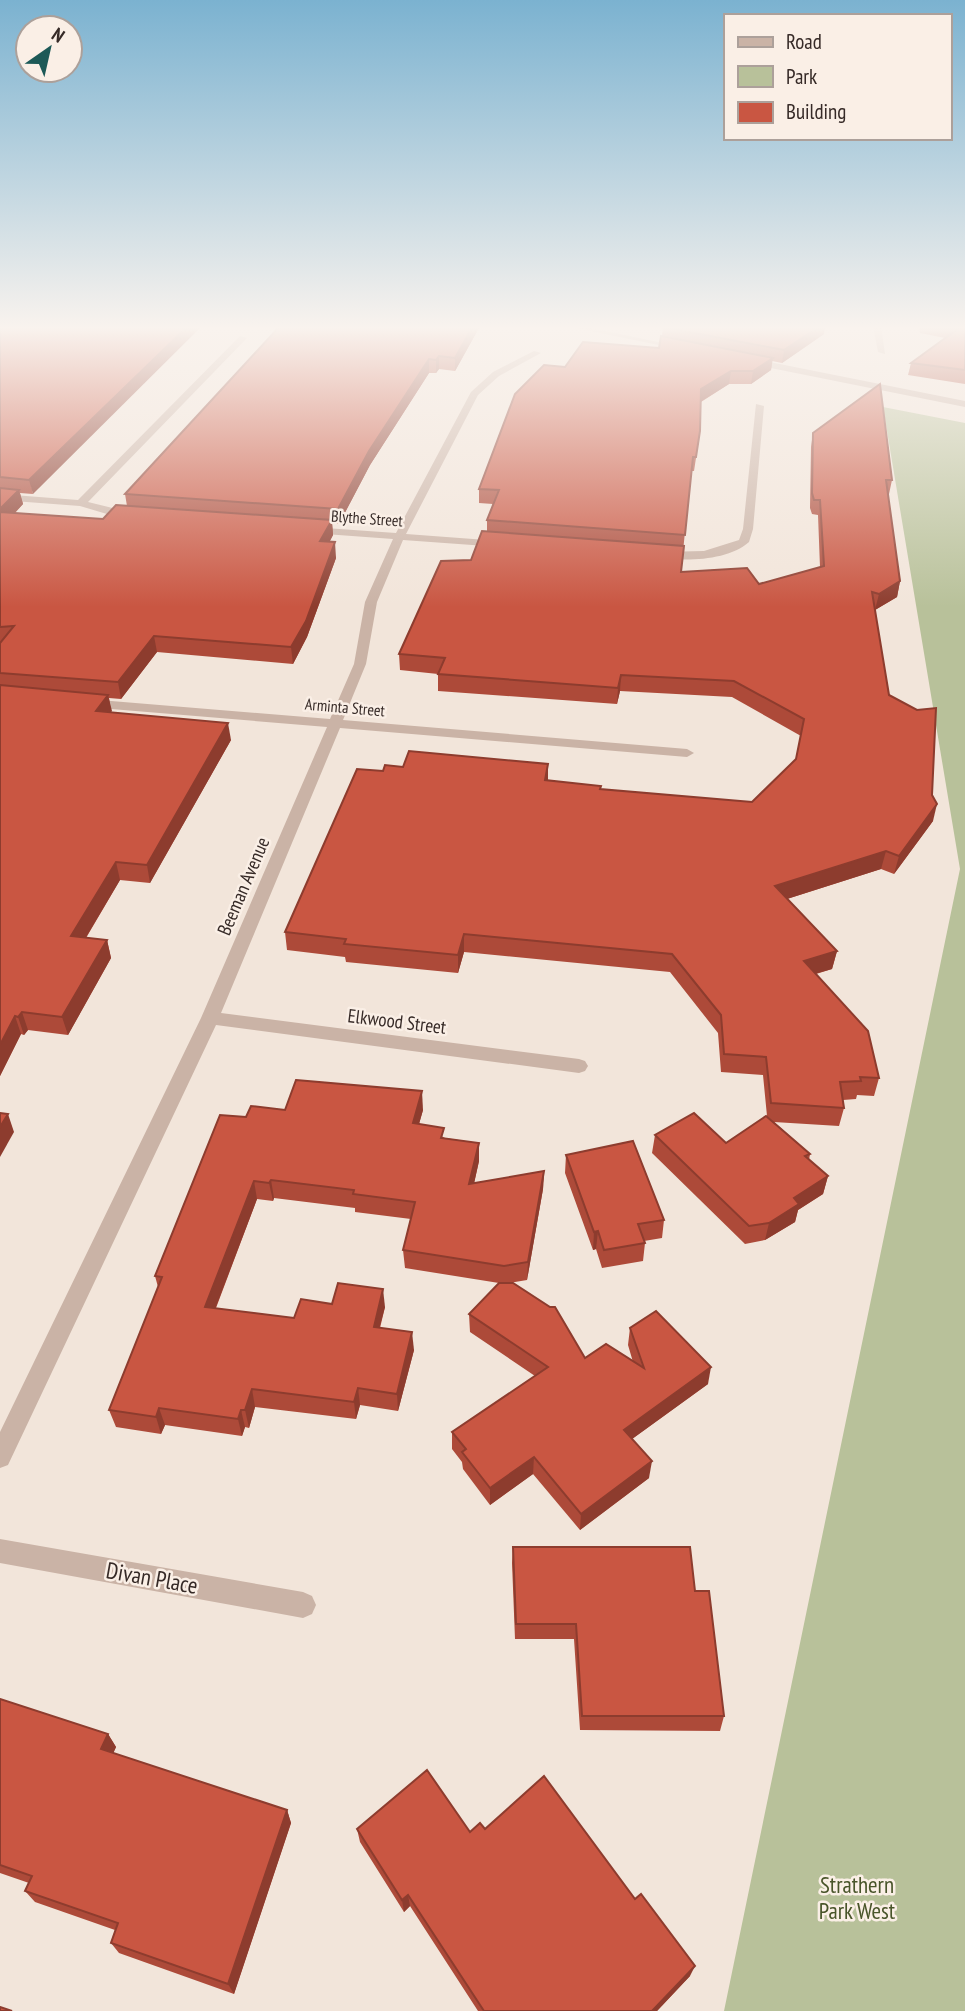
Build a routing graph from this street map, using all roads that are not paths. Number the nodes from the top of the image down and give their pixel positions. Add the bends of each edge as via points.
1 (163, 420) edge
2 (460, 420) edge
3 (758, 420) edge
4 (0, 497) edge
5 (81, 503) junction
6 (143, 516) edge
7 (304, 529) edge
8 (399, 537) junction
9 (507, 544) edge
10 (654, 555) edge
11 (77, 702) edge
12 (334, 723) junction
13 (687, 754) dead end
14 (210, 1018) junction
15 (579, 1066) dead end
16 (0, 1457) edge
17 (0, 1551) edge
18 (303, 1605) dead end

1 - 5 street
2 - 8 street, Beeman Avenue
3 - 10 street via 744,542 729,551
4 - 5 street
5 - 6 street
7 - 8 street, Blythe Street
8 - 9 street, Blythe Street
8 - 12 street, Beeman Avenue via 371,602 360,664
11 - 12 street, Arminta Street
12 - 13 street, Arminta Street
12 - 14 street, Beeman Avenue
14 - 15 street, Elkwood Street
14 - 16 street, Beeman Avenue
17 - 18 street, Divan Place

